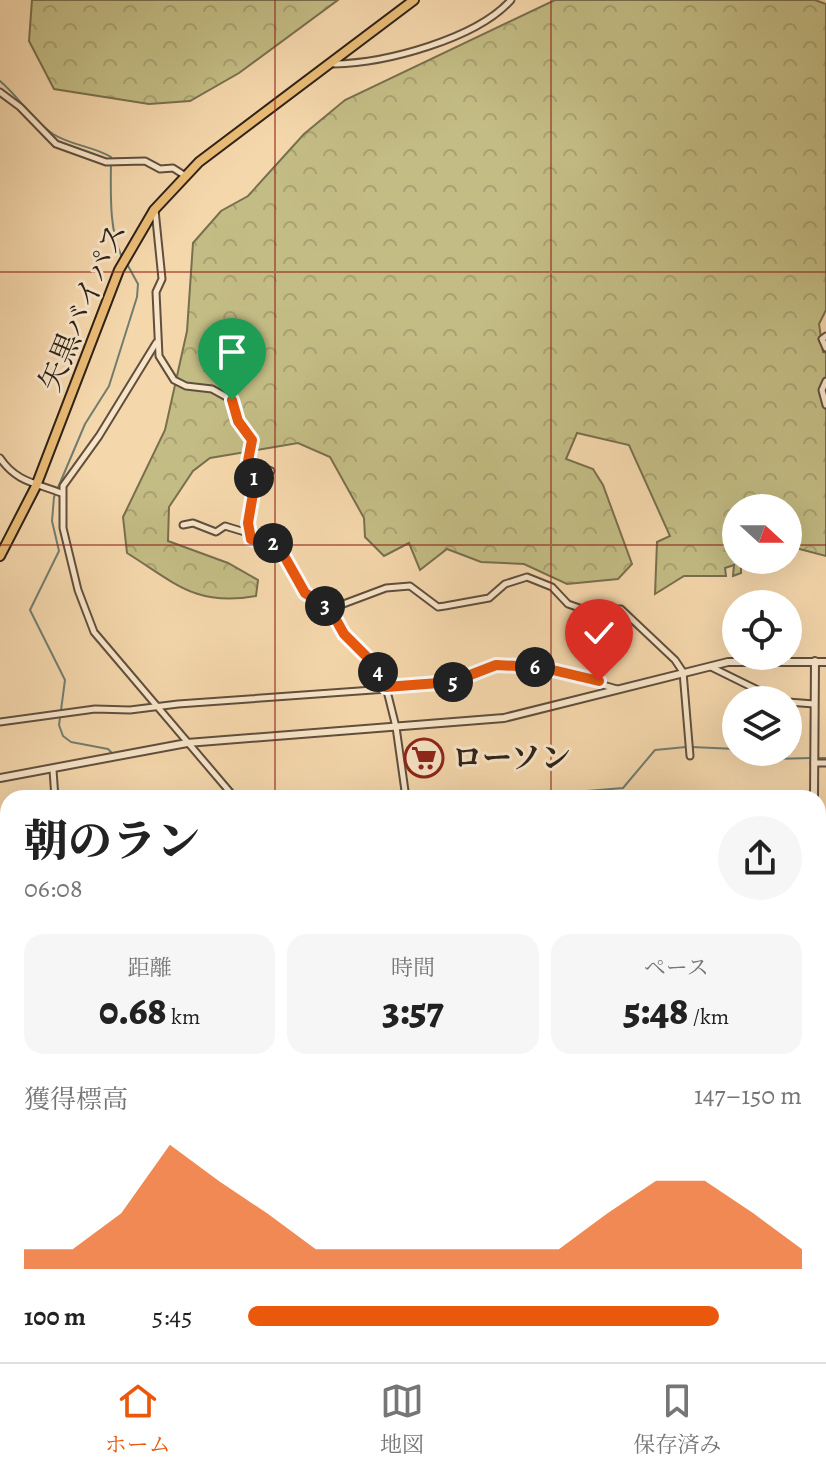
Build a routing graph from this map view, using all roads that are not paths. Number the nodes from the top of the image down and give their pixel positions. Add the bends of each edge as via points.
1 (414, 0) edge
2 (511, 0) edge
3 (334, 64) dead end
4 (0, 92) edge
5 (184, 175) junction
6 (154, 210) junction
7 (826, 336) edge
8 (156, 343) junction
9 (826, 348) edge
10 (826, 381) edge
11 (826, 405) edge
12 (1, 460) edge
13 (248, 461) junction
14 (271, 471) dead end
15 (36, 486) junction
16 (61, 493) junction
17 (183, 525) dead end
18 (248, 533) junction
19 (0, 556) edge
20 (330, 609) junction
21 (815, 661) junction
22 (826, 662) edge
23 (708, 666) junction
24 (683, 672) junction
25 (749, 686) edge
26 (386, 687) junction
27 (617, 689) junction
28 (802, 703) edge
29 (814, 704) junction
30 (156, 708) junction
31 (0, 722) edge
32 (396, 727) junction
33 (187, 743) junction
34 (690, 756) dead end
35 (814, 763) junction
36 (826, 763) edge
37 (53, 770) junction
38 (0, 778) edge
39 (54, 790) edge
40 (228, 790) edge
41 (405, 790) edge
42 (814, 790) edge

1 - 5 highway, 矢黒バイパス
2 - 3 street via 496,16 465,31 370,62
4 - 5 street via 56,144 106,162 145,161
5 - 6 highway, 矢黒バイパス
6 - 8 street via 162,279 156,292
6 - 15 highway, 矢黒バイパス via 119,270
7 - 9 street
8 - 13 street via 174,380 232,400 238,421 252,440
8 - 16 street
10 - 11 street
12 - 15 street
13 - 14 street
13 - 18 street via 255,482
15 - 16 street
15 - 19 highway, 矢黒バイパス
16 - 30 street via 66,545 94,632
17 - 18 street via 193,523 216,532 225,526
18 - 20 street via 251,539 278,545 305,593
20 - 24 street via 386,588 410,586 438,607 445,606 489,598 505,584 535,578 568,604 585,610 621,609
20 - 26 street
21 - 22 street
21 - 23 street via 747,660
21 - 29 street
23 - 24 street
23 - 25 street
24 - 27 street
24 - 34 street
26 - 27 street via 452,682 496,665 540,667
26 - 30 street
26 - 32 street
27 - 32 street via 504,718
28 - 29 street
29 - 35 street
30 - 31 street
30 - 33 street
32 - 33 street
32 - 41 street
33 - 37 street
33 - 40 street
35 - 36 street
35 - 42 street
37 - 38 street
37 - 39 street

